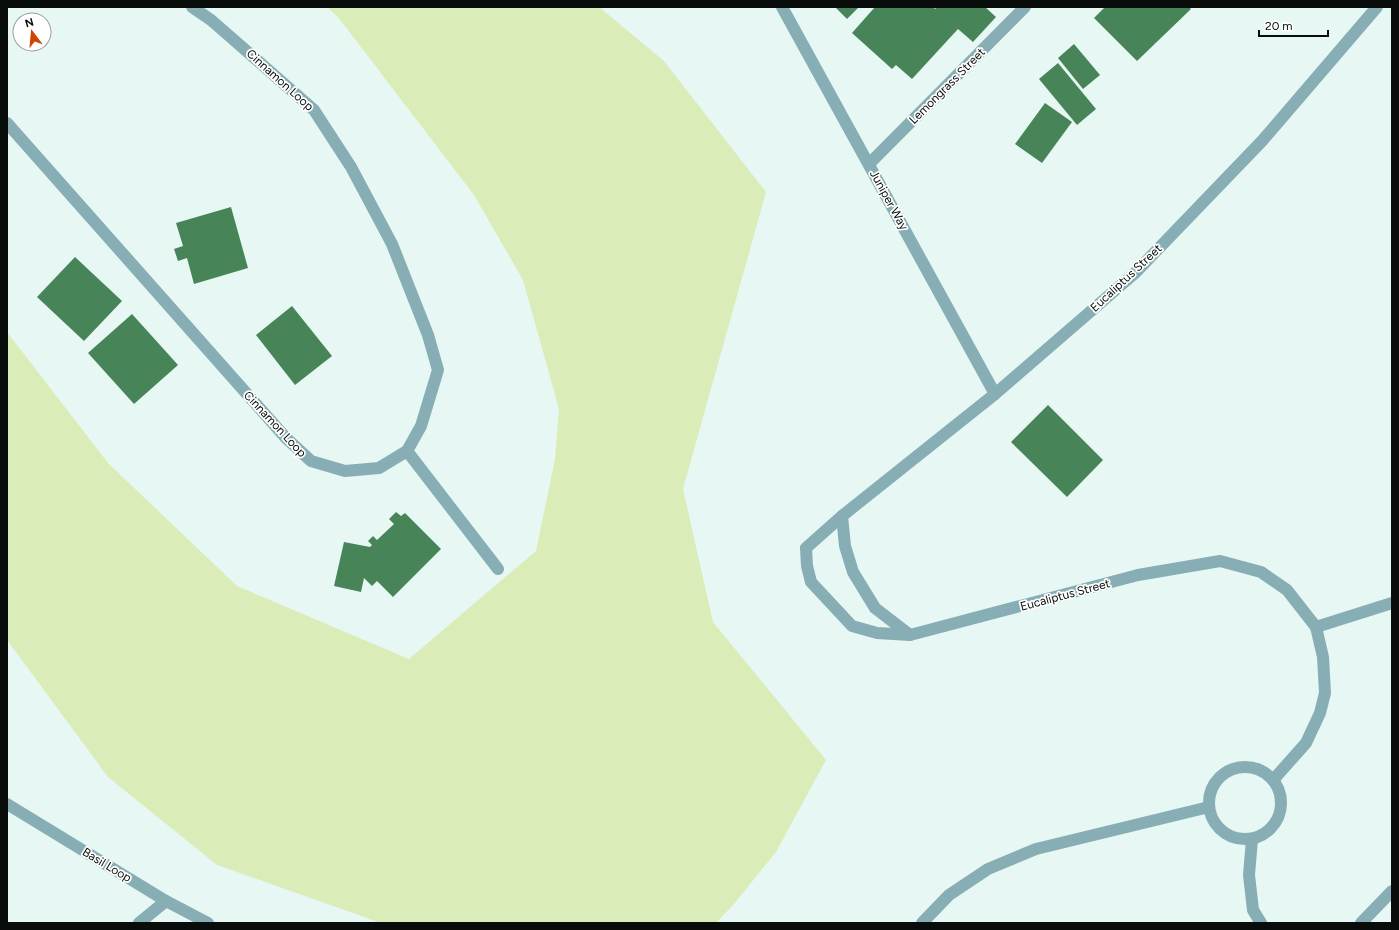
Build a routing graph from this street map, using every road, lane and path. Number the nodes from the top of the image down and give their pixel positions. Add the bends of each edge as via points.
1 (192, 7) edge
2 (782, 7) edge
3 (1025, 7) edge
4 (1377, 7) edge
5 (7, 124) edge
6 (869, 164) junction
7 (995, 394) junction
8 (407, 451) junction
9 (842, 516) junction
10 (498, 569) dead end
11 (1392, 604) edge
12 (1316, 627) junction
13 (910, 635) junction
14 (1274, 779) junction
15 (7, 804) edge
16 (1209, 807) junction
17 (1252, 839) junction
18 (1392, 892) edge
19 (166, 901) junction
20 (139, 923) edge
21 (208, 923) edge
22 (922, 923) edge
23 (1261, 923) edge
24 (1360, 923) edge

1 - 8 street, Cinnamon Loop via 211,20 314,110 351,167 392,244 428,336 438,370 421,426
2 - 6 street, Juniper Way
3 - 6 street, Lemongrass Street
4 - 7 street, Eucaliptus Street via 1262,141 1135,272
5 - 8 street, Cinnamon Loop via 286,438 311,461 345,471 379,468
6 - 7 street, Juniper Way
7 - 9 street, Eucaliptus Street
8 - 10 street
9 - 13 street via 845,546 853,572 875,608
9 - 13 street, Eucaliptus Street via 806,548 811,582 852,626 877,633
11 - 12 street
12 - 13 street, Eucaliptus Street via 1287,590 1261,572 1220,561 1138,575
12 - 14 street via 1323,657 1325,693 1320,713 1306,743
14 - 16 street via 1260,769 1243,766 1224,772 1212,788
14 - 17 street via 1282,795 1281,812 1270,830
15 - 19 street, Basil Loop
16 - 17 street via 1216,825 1232,837
16 - 22 street via 1036,849 988,869 949,895
17 - 23 street via 1249,875 1253,910
18 - 24 street
19 - 20 street
19 - 21 street, Basil Loop

